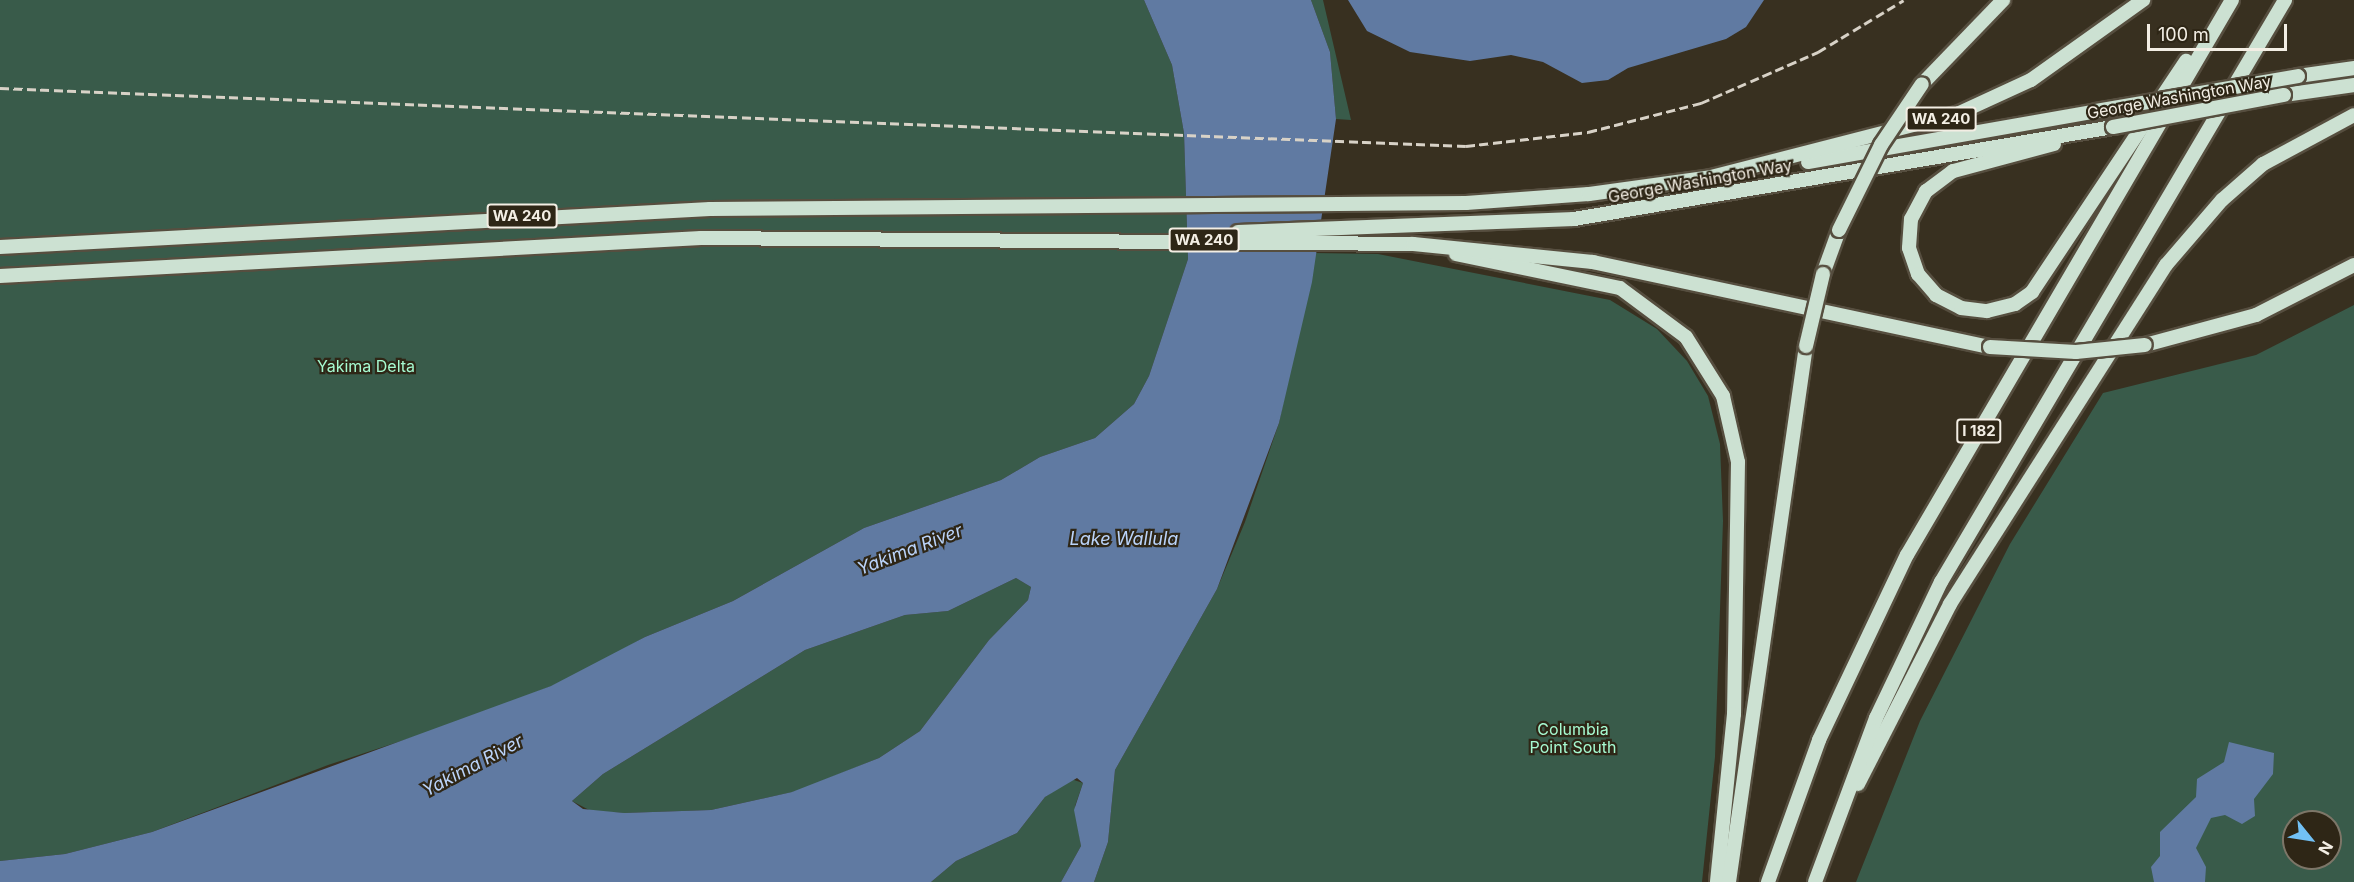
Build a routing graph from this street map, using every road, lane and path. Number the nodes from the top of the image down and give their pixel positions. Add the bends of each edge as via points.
1 (2003, 0) edge
2 (2143, 0) edge
3 (2230, 0) edge
4 (2285, 0) edge
5 (2354, 61) edge
6 (2354, 68) edge
7 (2301, 75) junction
8 (2354, 85) edge
9 (2354, 115) edge
10 (2113, 127) junction
11 (1711, 177) junction
12 (1363, 236) junction
13 (1385, 244) junction
14 (0, 247) edge
15 (2354, 266) edge
16 (0, 276) edge
17 (1817, 877) edge
18 (1717, 882) edge
19 (1729, 882) edge
20 (1768, 882) edge

1 - 19 highway, bridge via 1922,84 1881,145 1839,230 1823,274 1806,346
2 - 11 highway, WA 240 via 2031,80 1957,114
3 - 10 highway via 2032,292 2002,309 1973,311 1949,304 1925,285 1913,261 1910,226 1916,207 1937,180
3 - 20 highway, I 182 via 1907,555 1819,740
4 - 17 highway, I 182 via 1941,582 1876,718
5 - 7 highway
6 - 7 highway, George Washington Way
7 - 11 highway, George Washington Way, bridge
8 - 10 highway, George Washington Way, bridge
9 - 17 highway via 2263,164 2222,200 2166,266 1923,651
10 - 12 highway, George Washington Way via 1659,207
11 - 14 highway, WA 240 via 1504,201 1045,203 554,214
12 - 13 highway
12 - 16 highway, George Washington Way / WA 240 via 608,241
13 - 15 highway, bridge via 1593,262 1990,347 2076,352 2145,345 2256,315
13 - 18 highway via 1620,288 1686,337 1716,381 1734,428 1738,462 1734,714

